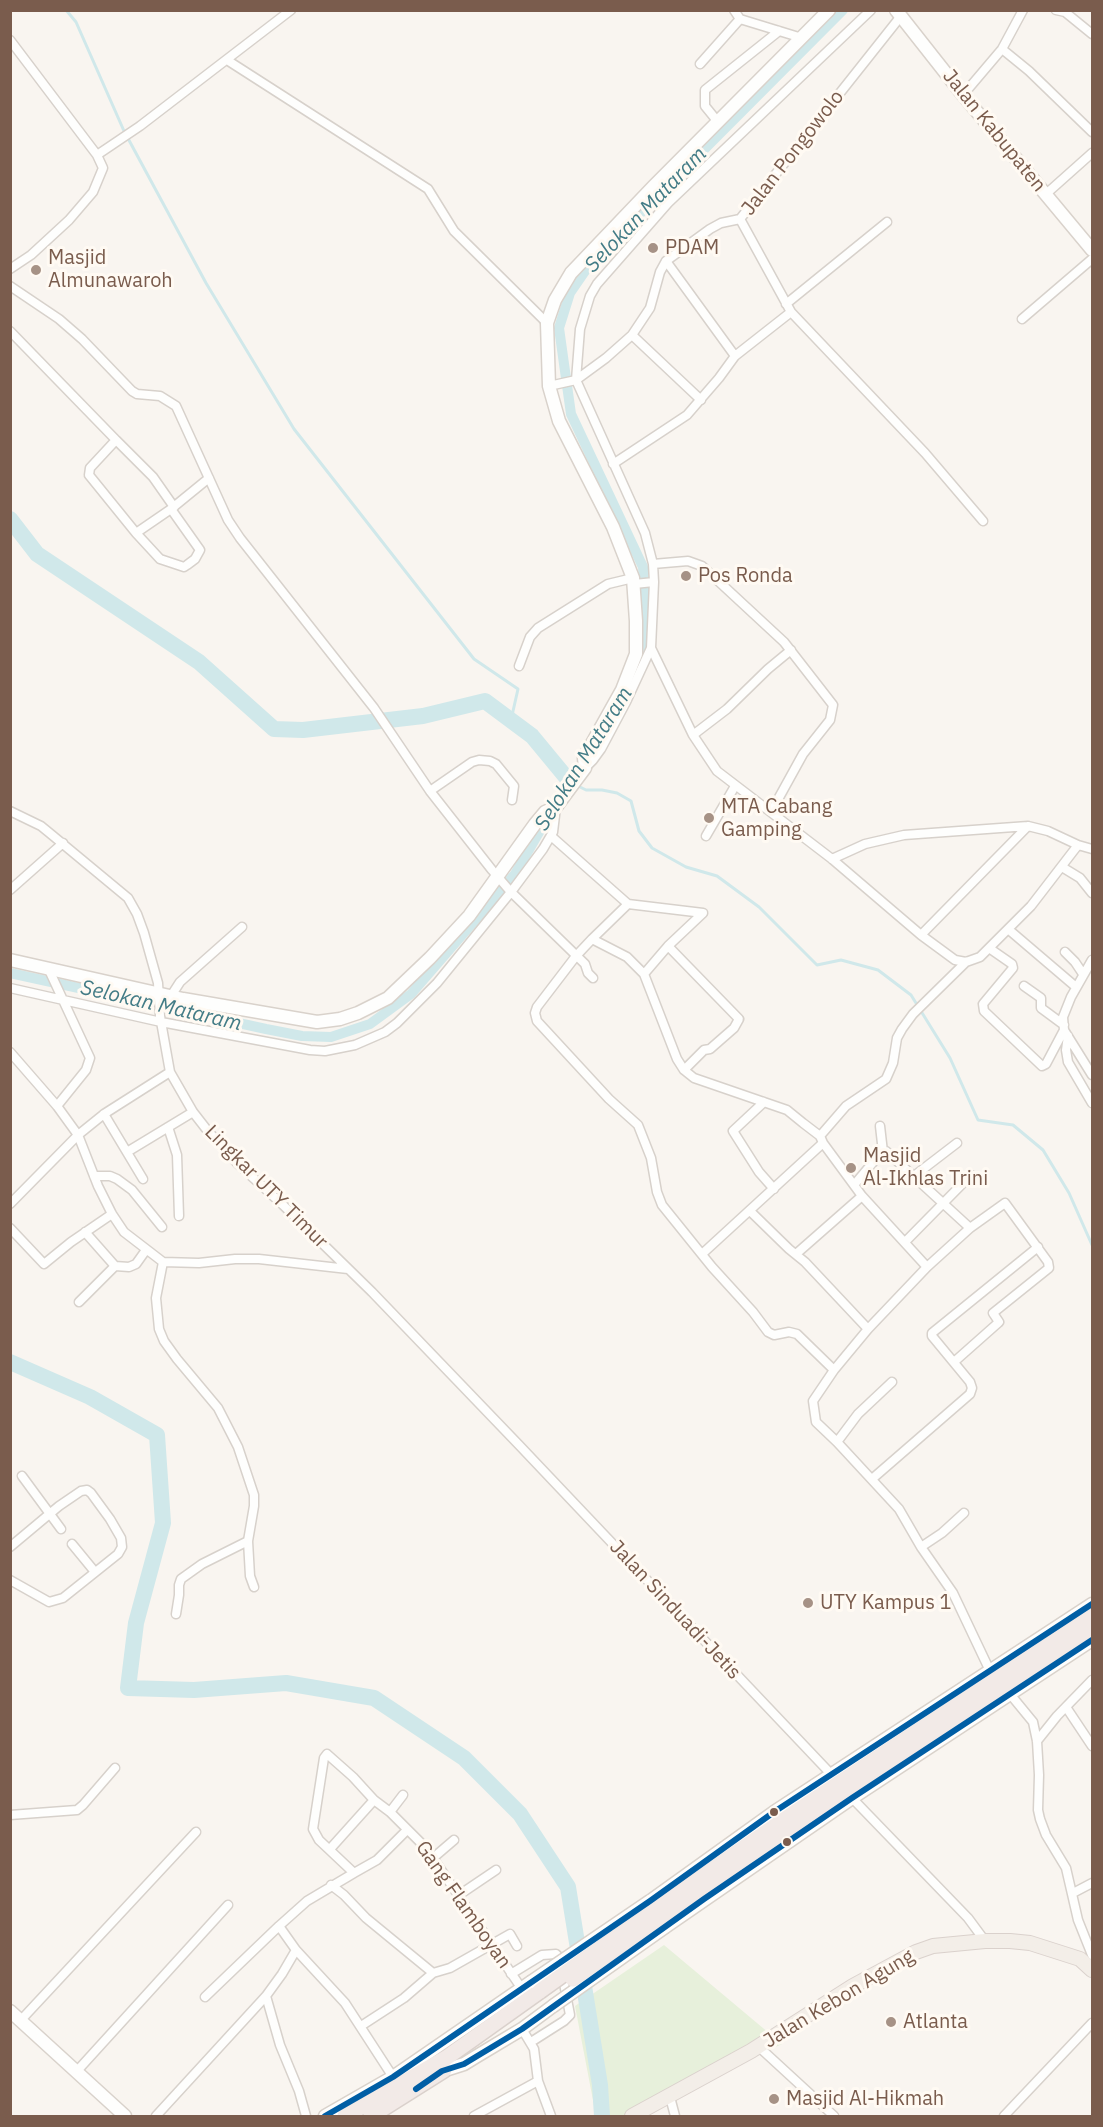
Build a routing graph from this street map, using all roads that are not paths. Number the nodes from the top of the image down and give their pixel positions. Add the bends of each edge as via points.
1 (291, 10) edge
2 (734, 10) edge
3 (829, 10) edge
4 (871, 10) edge
5 (1023, 10) edge
6 (1062, 11) edge
7 (899, 13) edge
8 (740, 19) junction
9 (779, 31) junction
10 (1092, 34) edge
11 (802, 38) junction
12 (10, 40) edge
13 (1002, 49) junction
14 (226, 60) junction
15 (700, 64) dead end
16 (963, 95) junction
17 (718, 122) junction
18 (1092, 132) edge
19 (1092, 153) edge
20 (97, 155) junction
21 (1046, 194) junction
22 (740, 219) junction
23 (887, 222) dead end
24 (1091, 244) edge
25 (1092, 259) edge
26 (666, 261) junction
27 (10, 270) edge
28 (10, 286) edge
29 (786, 304) junction
30 (791, 312) junction
31 (1022, 319) dead end
32 (547, 323) junction
33 (10, 330) edge
34 (632, 335) junction
35 (735, 356) junction
36 (572, 381) junction
37 (552, 385) junction
38 (701, 400) junction
39 (117, 440) junction
40 (613, 464) junction
41 (209, 478) junction
42 (173, 508) junction
43 (983, 521) dead end
44 (136, 533) junction
45 (653, 564) junction
46 (635, 582) junction
47 (651, 582) junction
48 (651, 648) junction
49 (791, 650) junction
50 (519, 666) dead end
51 (693, 735) junction
52 (584, 766) junction
53 (735, 786) junction
54 (430, 791) junction
55 (512, 800) dead end
56 (558, 804) junction
57 (10, 811) edge
58 (771, 812) junction
59 (1028, 826) junction
60 (552, 836) junction
61 (706, 836) dead end
62 (63, 843) junction
63 (1078, 845) junction
64 (1092, 849) edge
65 (832, 859) junction
66 (1062, 867) junction
67 (499, 878) junction
68 (10, 890) edge
69 (510, 892) junction
70 (1092, 893) edge
71 (628, 904) junction
72 (242, 927) dead end
73 (1008, 929) junction
74 (921, 935) junction
75 (592, 939) junction
76 (668, 946) junction
77 (989, 948) junction
78 (1065, 952) dead end
79 (576, 956) junction
80 (10, 960) edge
81 (1092, 960) edge
82 (966, 962) junction
83 (50, 973) junction
84 (644, 974) junction
85 (1083, 974) junction
86 (593, 978) dead end
87 (1024, 986) dead end
88 (1076, 987) junction
89 (10, 988) edge
90 (163, 996) junction
91 (61, 998) junction
92 (160, 1019) junction
93 (1065, 1030) junction
94 (10, 1052) edge
95 (1089, 1062) edge
96 (684, 1071) junction
97 (170, 1072) junction
98 (1092, 1075) edge
99 (764, 1102) junction
100 (1092, 1103) edge
101 (57, 1106) junction
102 (193, 1112) junction
103 (104, 1114) junction
104 (880, 1126) dead end
105 (168, 1127) junction
106 (78, 1135) junction
107 (821, 1140) junction
108 (957, 1143) dead end
109 (126, 1152) junction
110 (883, 1152) junction
111 (971, 1175) dead end
112 (94, 1176) junction
113 (914, 1176) junction
114 (142, 1179) dead end
115 (854, 1185) junction
116 (774, 1189) junction
117 (862, 1196) junction
118 (944, 1203) junction
119 (10, 1204) edge
120 (750, 1211) junction
121 (112, 1214) junction
122 (179, 1216) dead end
123 (162, 1227) dead end
124 (10, 1228) edge
125 (970, 1228) junction
126 (85, 1232) junction
127 (905, 1242) junction
128 (1038, 1247) junction
129 (146, 1250) junction
130 (702, 1254) junction
131 (796, 1254) junction
132 (163, 1262) junction
133 (115, 1266) junction
134 (927, 1267) junction
135 (349, 1269) junction
136 (79, 1302) dead end
137 (868, 1329) junction
138 (954, 1362) junction
139 (834, 1370) junction
140 (892, 1382) dead end
141 (837, 1442) junction
142 (519, 1445) joint
143 (22, 1476) dead end
144 (872, 1479) junction
145 (964, 1513) dead end
146 (50, 1514) junction
147 (62, 1529) dead end
148 (248, 1541) junction
149 (72, 1544) dead end
150 (10, 1547) edge
151 (921, 1547) junction
152 (95, 1572) junction
153 (10, 1581) edge
154 (254, 1587) dead end
155 (1092, 1604) edge
156 (176, 1614) dead end
157 (1092, 1615) edge
158 (1092, 1629) edge
159 (1092, 1640) edge
160 (990, 1671) junction
161 (1092, 1680) edge
162 (1010, 1694) junction
163 (1066, 1707) junction
164 (1037, 1741) junction
165 (1092, 1746) edge
166 (115, 1768) dead end
167 (831, 1774) junction
168 (403, 1795) dead end
169 (852, 1798) junction
170 (374, 1800) junction
171 (390, 1812) junction
172 (10, 1815) edge
173 (407, 1830) junction
174 (196, 1832) dead end
175 (454, 1840) dead end
176 (330, 1849) junction
177 (433, 1858) junction
178 (714, 1867) junction
179 (496, 1870) dead end
180 (692, 1871) junction
181 (354, 1873) junction
182 (1092, 1883) edge
183 (331, 1885) junction
184 (677, 1892) junction
185 (1073, 1893) junction
186 (459, 1895) junction
187 (701, 1895) junction
188 (228, 1905) dead end
189 (658, 1913) junction
190 (279, 1926) junction
191 (985, 1941) junction
192 (492, 1943) junction
193 (517, 1946) dead end
194 (296, 1950) junction
195 (1088, 1957) edge
196 (1092, 1970) edge
197 (433, 1972) junction
198 (511, 1974) junction
199 (539, 1993) junction
200 (266, 1996) junction
201 (205, 1997) dead end
202 (10, 2011) edge
203 (21, 2020) junction
204 (1092, 2023) edge
205 (361, 2026) junction
206 (522, 2029) junction
207 (531, 2042) junction
208 (759, 2047) junction
209 (77, 2071) junction
210 (442, 2071) junction
211 (538, 2080) junction
212 (395, 2082) junction
213 (670, 2097) junction
214 (125, 2116) edge
215 (156, 2116) edge
216 (306, 2116) edge
217 (325, 2116) edge
218 (345, 2116) edge
219 (371, 2116) edge
220 (474, 2116) edge
221 (551, 2116) edge
222 (632, 2116) edge
223 (675, 2116) edge
224 (834, 2116) edge
225 (1004, 2116) edge

1 - 14 street
2 - 8 street
3 - 11 street
4 - 36 street via 668,203 597,284 580,329
5 - 13 street
6 - 10 street
7 - 16 street, Jalan Kabupaten
7 - 22 street, Jalan Pongowolo
8 - 9 street
8 - 15 street
9 - 11 street
9 - 17 street via 705,90 705,106
11 - 17 street
12 - 20 street
13 - 16 street
13 - 18 street
14 - 20 street
14 - 32 street via 428,189 454,231
16 - 21 street, Jalan Kabupaten
17 - 32 street via 571,273
19 - 21 street
20 - 27 street via 102,172 86,202 48,241
21 - 24 street, Jalan Kabupaten
22 - 26 street via 715,226
22 - 29 street, Jalan Pongowolo
23 - 29 street
25 - 31 street
26 - 34 street via 650,308
26 - 35 street
28 - 41 street via 82,339 132,391 160,396 176,406
29 - 30 street, Jalan Pongowolo
30 - 35 street
30 - 43 street, Jalan Pongowolo via 925,453
32 - 37 street
33 - 39 street
34 - 36 street
34 - 38 street
35 - 38 street
36 - 37 street
36 - 40 street
37 - 46 street via 559,421 613,527
38 - 40 street via 687,415
39 - 42 street via 153,477
39 - 44 street via 90,468 89,475
40 - 45 street via 645,533
41 - 42 street
41 - 54 street via 240,538 374,708
42 - 44 street
42 - 44 street via 200,550 187,566 160,560
45 - 47 street
45 - 49 street via 688,561 700,565
46 - 47 street
46 - 50 street via 609,584 546,622 530,638
46 - 52 street via 637,632 633,665
47 - 48 street
48 - 51 street
48 - 52 street via 601,749
49 - 51 street
49 - 58 street via 833,711 827,725 803,754
51 - 53 street via 717,771
52 - 56 street
53 - 58 street
53 - 61 street
54 - 55 street via 472,762 489,761 514,786
54 - 67 street
56 - 60 street
56 - 67 street via 540,817
57 - 62 street, Lingkar UTY Timur via 41,826
58 - 65 street
59 - 63 street
59 - 65 street via 904,835 866,844
59 - 74 street
60 - 69 street
60 - 71 street
62 - 68 street
62 - 90 street, Lingkar UTY Timur via 128,898 144,933
63 - 64 street
63 - 66 street
65 - 74 street
66 - 70 street via 1080,878
66 - 73 street
67 - 69 street
67 - 90 street via 469,916 398,989 358,1013 317,1022
69 - 79 street
69 - 92 street via 421,1000 386,1032 355,1045 310,1050
71 - 75 street
71 - 76 street via 703,913
72 - 90 street
73 - 77 street
73 - 88 street
74 - 82 street via 955,960
75 - 79 street
75 - 84 street via 627,957
76 - 84 street
76 - 96 street via 739,1019 734,1028
77 - 82 street
77 - 93 street via 1013,968 982,1009 1040,1065 1046,1064
78 - 85 street
79 - 86 street
79 - 130 street via 537,1007 537,1021 609,1099 637,1123 651,1158 659,1200
80 - 83 street
81 - 85 street
82 - 107 street via 902,1029 889,1076 846,1106
83 - 90 street
83 - 91 street
84 - 96 street
85 - 88 street
87 - 93 street via 1041,998 1041,1008
88 - 93 street via 1065,1010
89 - 91 street
90 - 92 street, Lingkar UTY Timur
91 - 92 street
91 - 101 street via 90,1058 86,1071
92 - 97 street, Lingkar UTY Timur
93 - 95 street
93 - 100 street via 1068,1062
94 - 101 street
95 - 98 street
96 - 99 street
97 - 102 street, Lingkar UTY Timur
97 - 103 street
99 - 107 street via 787,1110
99 - 116 street via 733,1131
101 - 106 street
102 - 105 street
102 - 135 street, Lingkar UTY Timur via 238,1164
103 - 106 street
103 - 109 street
104 - 110 street
105 - 109 street
105 - 122 street via 177,1155
106 - 112 street
106 - 119 street
107 - 115 street
107 - 116 street
108 - 113 street
109 - 114 street
110 - 113 street
110 - 115 street
111 - 118 street
112 - 121 street
112 - 123 street via 110,1176 132,1190
113 - 118 street
115 - 117 street
116 - 120 street
117 - 127 street
117 - 131 street
118 - 125 street
118 - 127 street
120 - 130 street
120 - 131 street
121 - 126 street
121 - 129 street via 124,1232
124 - 126 street via 44,1264
125 - 128 street via 1006,1203
125 - 134 street
126 - 133 street
127 - 134 street
128 - 138 street via 1049,1268 993,1313 999,1322
128 - 138 street via 932,1333
129 - 132 street
129 - 133 street via 136,1264
130 - 139 street via 768,1332 797,1334
131 - 137 street
132 - 135 street, Lingkar UTY Timur via 259,1259
132 - 148 street via 156,1298 159,1329 177,1359 218,1408 238,1447 254,1495
133 - 136 street
134 - 137 street
135 - 142 street, Lingkar UTY Timur
137 - 139 street
138 - 144 street via 970,1382 970,1394
139 - 141 street via 813,1401 813,1409 819,1427
140 - 141 street via 858,1414
141 - 144 street
142 - 167 street, Jalan Sinduadi-Jetis
143 - 146 street
144 - 151 street via 899,1509
145 - 151 street
146 - 147 street
146 - 150 street
146 - 152 street via 81,1491 91,1493 121,1538 122,1547
148 - 154 street
148 - 156 street via 181,1579
149 - 152 street
151 - 160 street via 951,1589
152 - 153 street via 63,1598 49,1602
155 - 160 street
157 - 178 highway
158 - 187 highway
159 - 162 street
160 - 167 street
161 - 163 street
162 - 164 street via 1033,1722
162 - 169 street
163 - 164 street
163 - 165 street
164 - 185 street via 1040,1819 1066,1868
166 - 172 street via 77,1810
167 - 180 street
168 - 171 street
169 - 187 street
169 - 191 street via 968,1918
170 - 171 street, Gang Flamboyan
170 - 176 street
170 - 176 street, Gang Flamboyan via 328,1754 324,1758 312,1829
171 - 173 street, Gang Flamboyan
173 - 177 street, Gang Flamboyan
173 - 181 street via 377,1860
174 - 203 street
175 - 177 street
176 - 181 street
177 - 186 street, Gang Flamboyan
178 - 180 highway
178 - 184 highway
179 - 186 street
180 - 184 highway
180 - 189 street
181 - 183 street
182 - 185 street
183 - 190 street
183 - 197 street
184 - 189 highway
185 - 195 street
186 - 192 street, Gang Flamboyan
187 - 189 highway
188 - 209 street
189 - 199 highway, bridge
189 - 199 street, bridge
190 - 194 street
190 - 201 street
191 - 195 main road, Jalan Kebon Agung via 1030,1943
191 - 208 main road, Jalan Kebon Agung via 933,1946 915,1952 853,1986
192 - 193 street via 510,1934
192 - 197 street via 450,1968
192 - 198 street, Gang Flamboyan
194 - 200 street
194 - 205 street via 345,2002
195 - 196 main road, Jalan Kebon Agung
197 - 205 street via 404,1998
198 - 199 street, Gang Flamboyan
198 - 207 street via 542,1955 559,1957 570,2015
199 - 206 street
199 - 210 highway
199 - 212 highway via 446,2058
200 - 215 street
200 - 216 street via 279,2045
202 - 203 street
203 - 209 street
204 - 225 street
205 - 212 street
206 - 207 street
206 - 210 street via 464,2064
207 - 211 street
208 - 213 main road, Jalan Kebon Agung
208 - 224 street
209 - 214 street
210 - 219 highway
211 - 220 street
211 - 221 street
212 - 217 street
212 - 218 highway
213 - 222 main road, Jalan Kebon Agung
213 - 223 street

